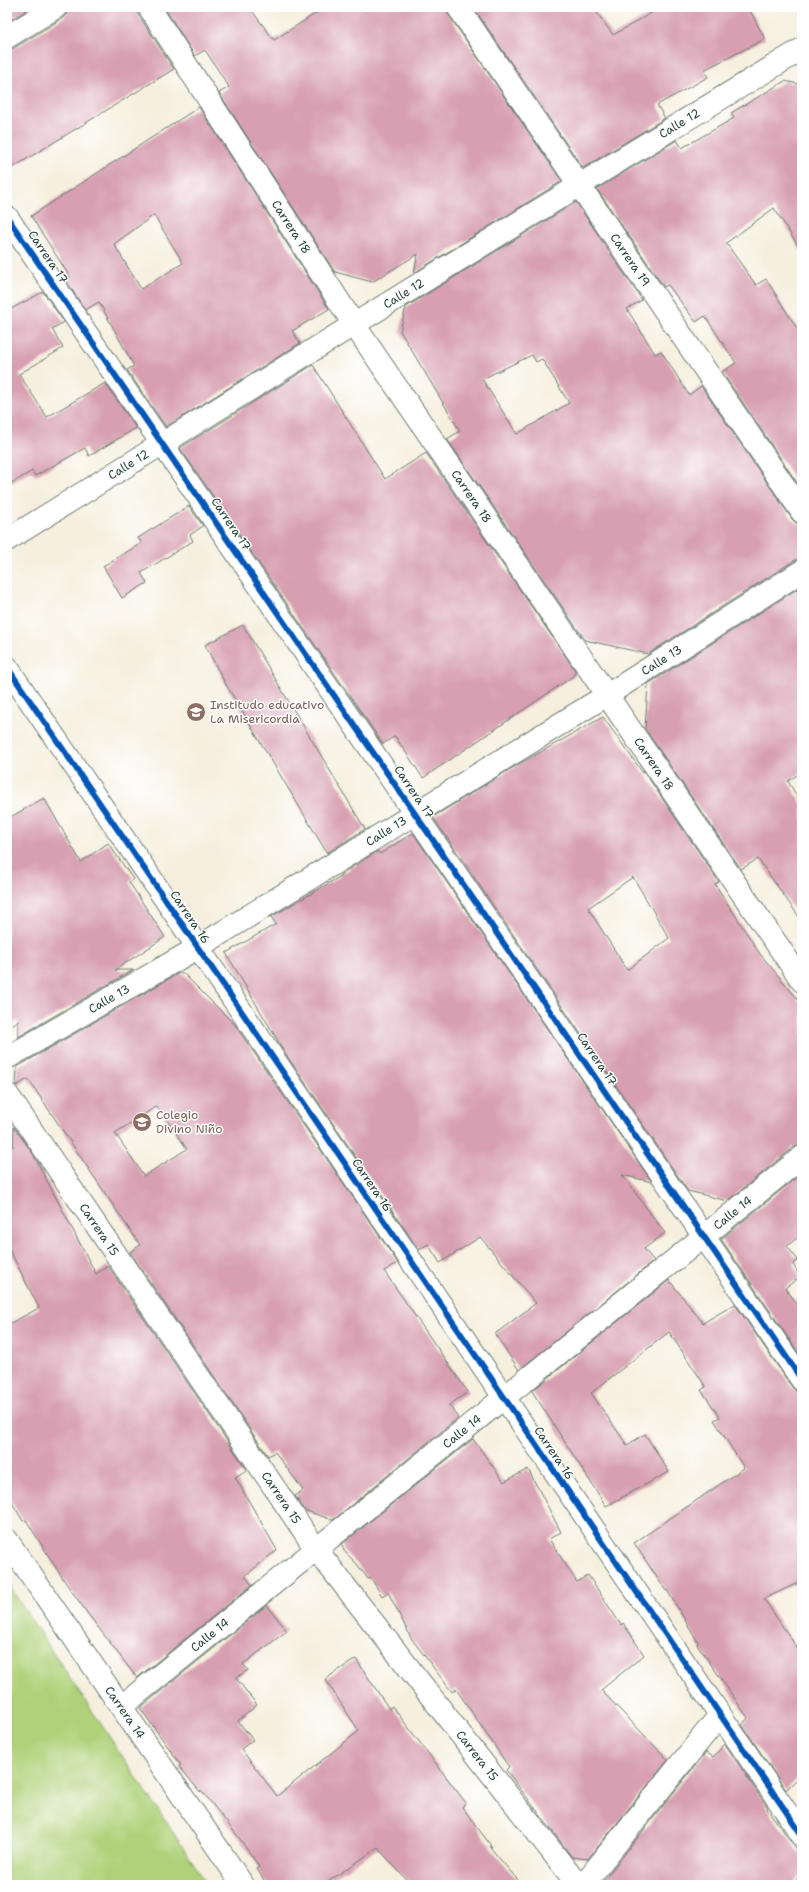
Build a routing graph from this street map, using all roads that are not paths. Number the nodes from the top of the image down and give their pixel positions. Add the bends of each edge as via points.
1 (56, 7) edge
2 (149, 7) edge
3 (458, 7) edge
4 (7, 37) edge
5 (802, 49) edge
6 (579, 184) junction
7 (7, 217) edge
8 (355, 326) junction
9 (163, 444) junction
10 (802, 512) edge
11 (7, 540) edge
12 (802, 571) edge
13 (7, 667) edge
14 (607, 695) junction
15 (415, 813) junction
16 (197, 948) junction
17 (802, 981) edge
18 (7, 1058) edge
19 (7, 1094) edge
20 (802, 1157) edge
21 (704, 1236) junction
22 (802, 1380) edge
23 (504, 1398) junction
24 (7, 1540) edge
25 (316, 1549) junction
26 (122, 1706) junction
27 (720, 1715) junction
28 (802, 1835) edge
29 (243, 1885) edge
30 (578, 1885) edge
31 (583, 1885) edge

1 - 4 street
2 - 8 street, Carrera 18
3 - 6 street, Carrera 19
5 - 6 street, Calle 12
6 - 8 street, Calle 12
6 - 10 street, Carrera 19
7 - 9 street, Carrera 17
8 - 9 street, Calle 12
8 - 14 street, Carrera 18
9 - 11 street, Calle 12
9 - 15 street, Carrera 17
12 - 14 street, Calle 13
13 - 16 street, Carrera 16
14 - 15 street, Calle 13
14 - 17 street, Carrera 18
15 - 16 street, Calle 13
15 - 21 street, Carrera 17
16 - 18 street, Calle 13
16 - 23 street, Carrera 16
19 - 25 street, Carrera 15
20 - 21 street, Calle 14
21 - 22 street, Carrera 17
21 - 23 street, Calle 14
23 - 25 street, Calle 14
23 - 27 street, Carrera 16
24 - 26 street, Carrera 14
25 - 26 street, Calle 14
25 - 30 street, Carrera 15
26 - 29 street, Carrera 14
27 - 28 street, Carrera 16
27 - 31 street

